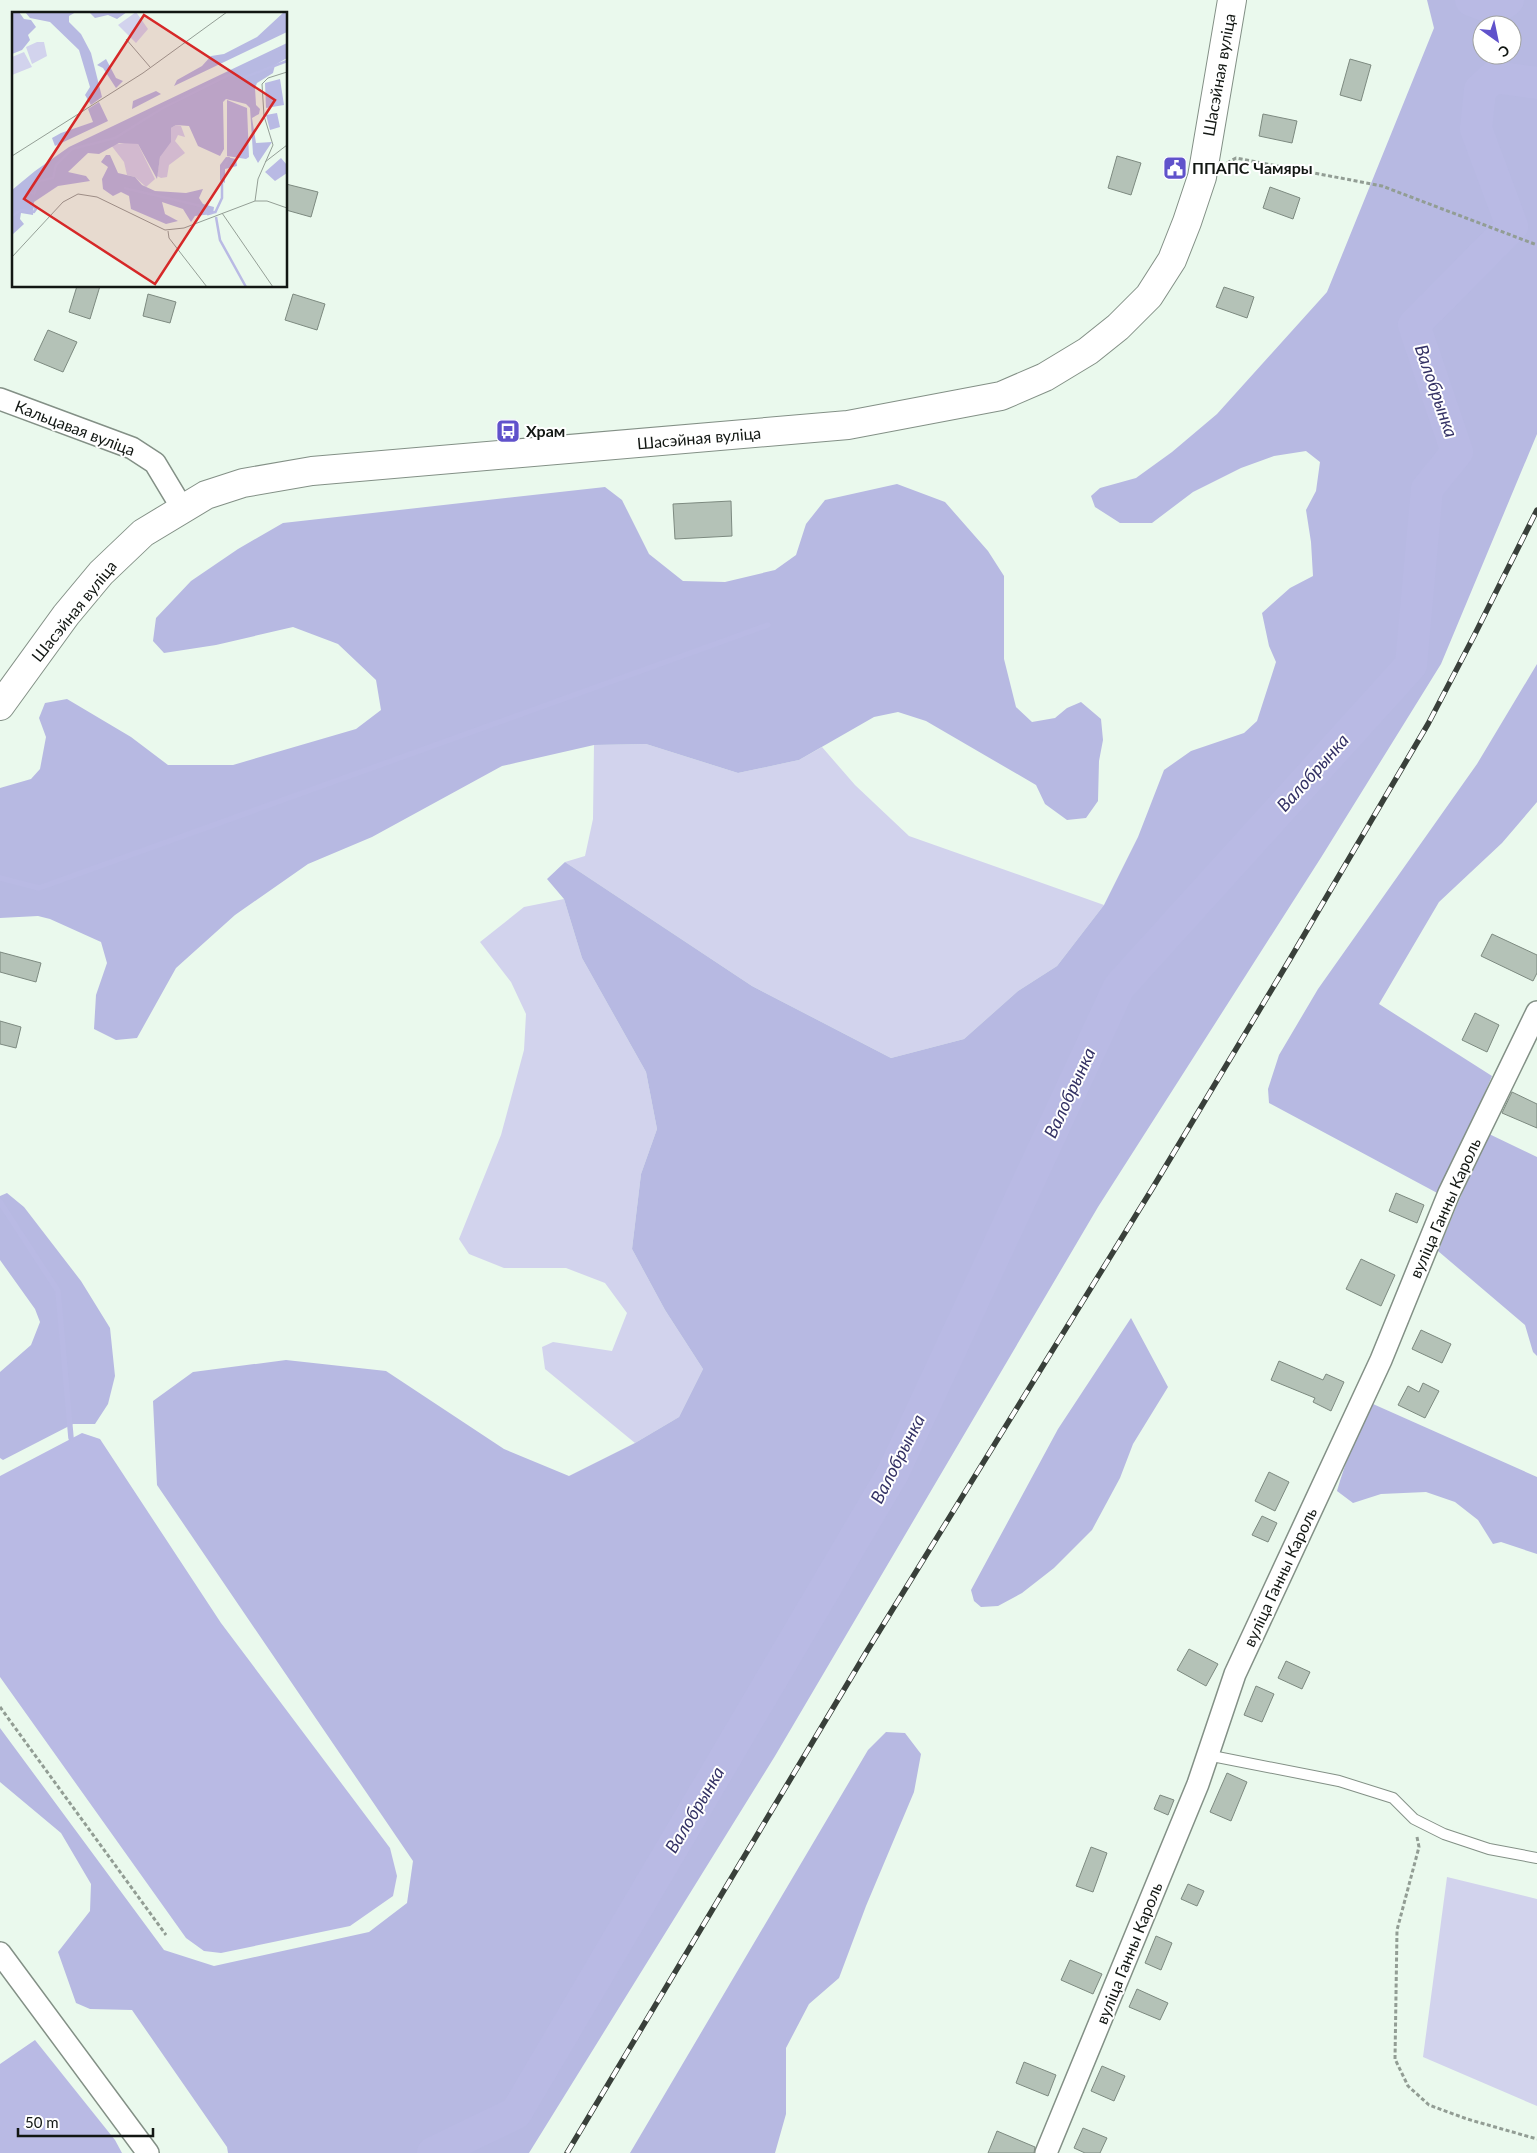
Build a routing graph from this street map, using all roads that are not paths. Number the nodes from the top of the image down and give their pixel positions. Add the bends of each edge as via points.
1 (1232, 0) edge
2 (0, 399) edge
3 (182, 508) junction
4 (0, 706) edge
5 (1537, 1012) edge
6 (1207, 1755) junction
7 (1537, 1858) edge
8 (0, 1954) edge
9 (148, 2153) edge
10 (1046, 2153) edge

1 - 3 main road, Шасэйная вуліца via 1202,177 1172,260 1149,296 1118,327 1088,351 1045,377 1001,396 848,425 312,471 244,483 206,495
2 - 3 street, Кальцавая вуліца via 132,448 155,463
3 - 4 main road, Шасэйная вуліца via 143,533 101,573
5 - 6 street, вуліца Ганны Кароль via 1449,1193 1381,1360 1235,1674
6 - 7 lane via 1339,1781 1393,1798 1414,1819 1444,1834 1490,1849
6 - 10 street, вуліца Ганны Кароль via 1198,1784
8 - 9 street

